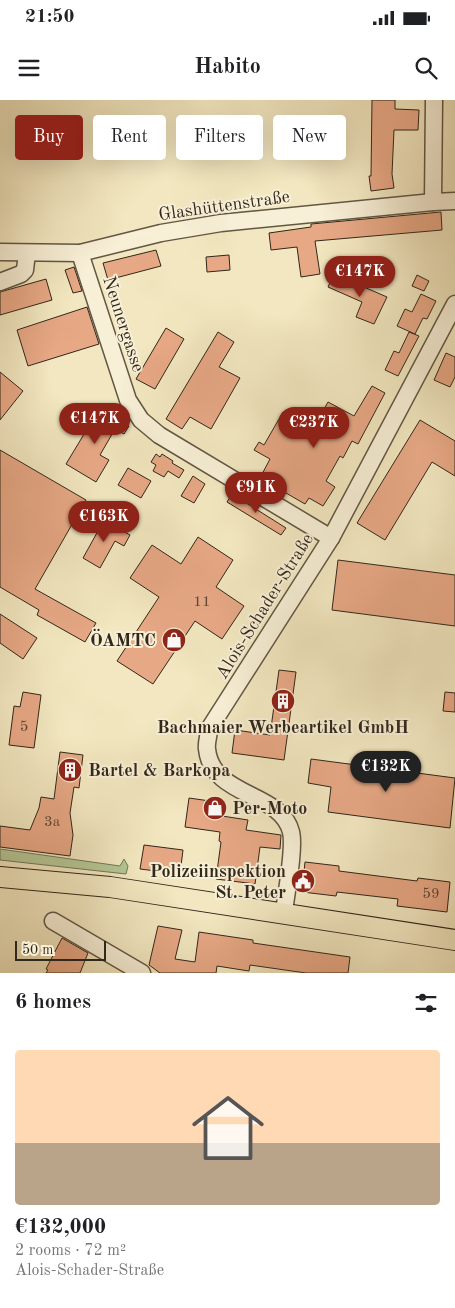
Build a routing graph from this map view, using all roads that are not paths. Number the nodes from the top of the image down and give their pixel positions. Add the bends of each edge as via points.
1 (434, 100) edge
2 (433, 202) junction
3 (455, 202) edge
4 (0, 252) edge
5 (27, 252) junction
6 (80, 253) junction
7 (0, 282) edge
8 (455, 304) edge
9 (331, 538) junction
10 (0, 877) edge
11 (284, 912) junction
12 (53, 921) dead end
13 (455, 940) edge
14 (142, 973) edge

1 - 2 street
2 - 3 street, Glashüttenstraße
2 - 6 street, Glashüttenstraße via 221,223 160,233
4 - 5 street, Glashüttenstraße
5 - 6 street, Glashüttenstraße
5 - 7 street via 26,270
6 - 9 street, Neunergasse via 128,400 141,420 159,435
8 - 9 street, Alois-Schader-Straße
9 - 11 street, Alois-Schader-Straße via 210,729 207,748 212,767 233,787 272,807 286,819 292,832 292,846
10 - 11 main road via 110,887
11 - 13 main road
12 - 14 street

